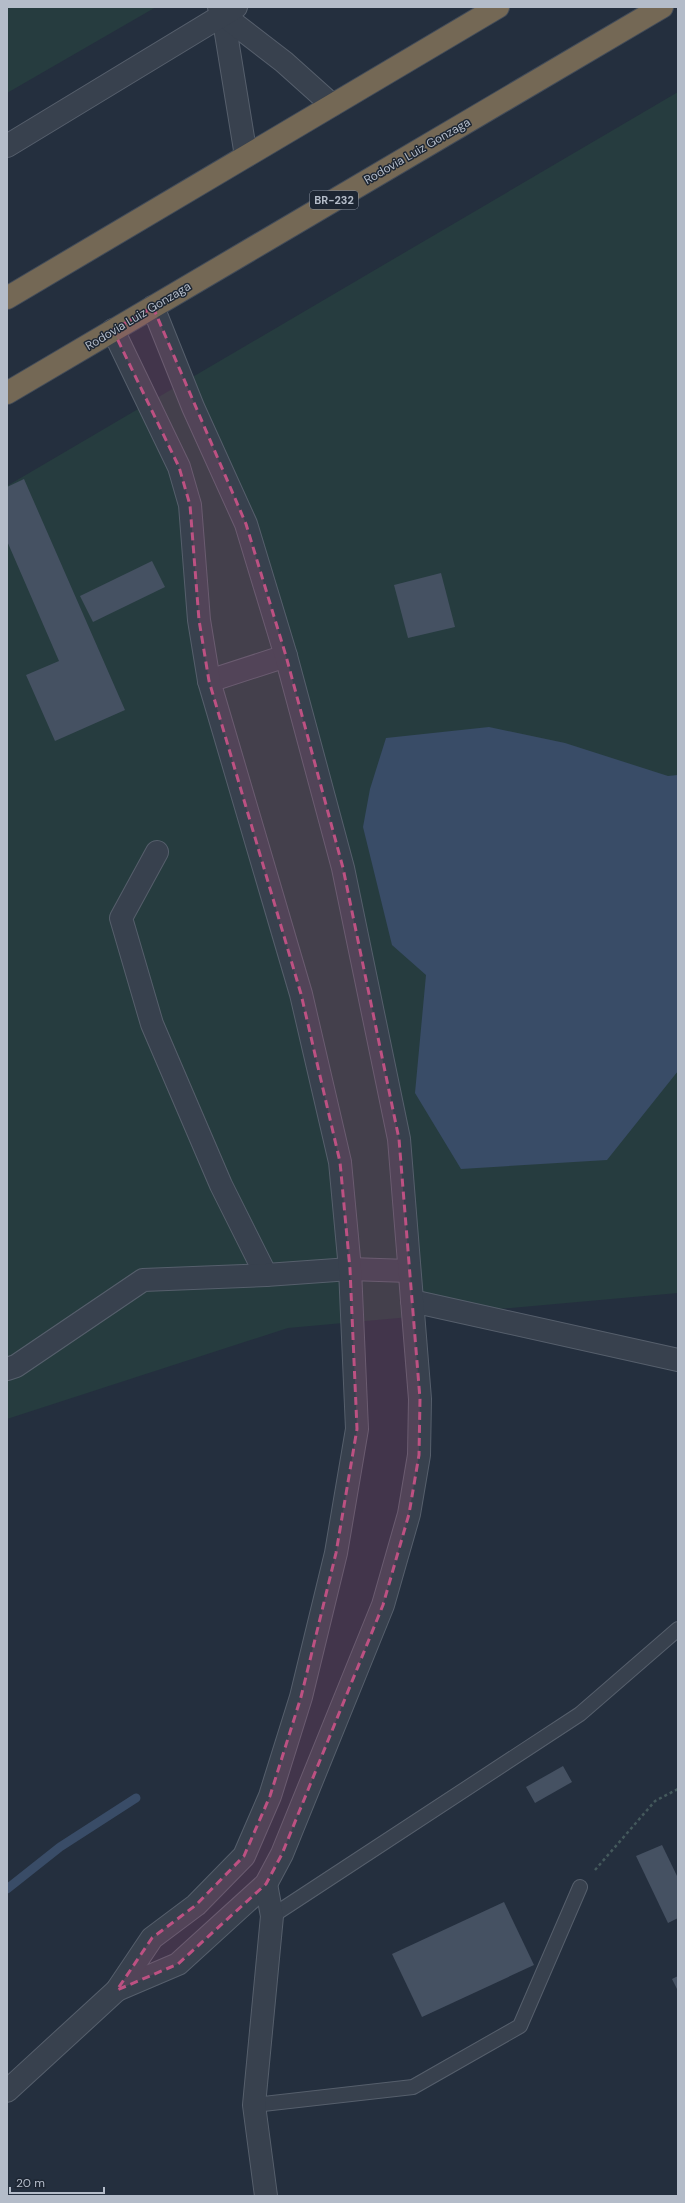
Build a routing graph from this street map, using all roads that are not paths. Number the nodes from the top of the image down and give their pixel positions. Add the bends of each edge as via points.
1 (498, 7) edge
2 (662, 7) edge
3 (226, 10) edge
4 (332, 105) junction
5 (7, 146) edge
6 (246, 156) junction
7 (7, 298) edge
8 (153, 307) junction
9 (113, 330) junction
10 (7, 393) edge
11 (286, 656) junction
12 (209, 681) junction
13 (157, 852) dead end
14 (350, 1269) junction
15 (409, 1271) junction
16 (266, 1276) junction
17 (412, 1301) junction
18 (678, 1360) edge
19 (7, 1369) edge
20 (678, 1629) edge
21 (266, 1884) junction
22 (580, 1887) road end
23 (272, 1916) junction
24 (117, 1990) junction
25 (7, 2090) edge
26 (254, 2105) junction
27 (266, 2196) edge

1 - 4 highway
2 - 8 highway, Rodovia Luiz Gonzaga / BR-232
3 - 4 street
3 - 5 street
3 - 6 street
4 - 6 highway
6 - 7 highway
8 - 9 highway, Rodovia Luiz Gonzaga / BR-232
8 - 11 street via 193,407 246,524
9 - 10 highway, Rodovia Luiz Gonzaga / BR-232
9 - 12 street via 179,467 190,505 199,620
11 - 12 street
11 - 15 street via 343,868 399,1139
12 - 14 street via 301,994 340,1162
13 - 16 street via 121,918 152,1024 221,1185
14 - 15 street
14 - 16 street
14 - 24 street via 357,1429 336,1553 301,1697 270,1796 244,1856 196,1905 152,1938
15 - 17 street
16 - 19 street via 143,1280 16,1366
17 - 18 street
17 - 21 street via 420,1399 419,1455 408,1514 383,1605 282,1854
20 - 23 lane via 580,1714
21 - 23 street
21 - 24 street via 178,1964
22 - 26 lane via 520,2026 413,2087
23 - 26 street
24 - 25 street
26 - 27 street

